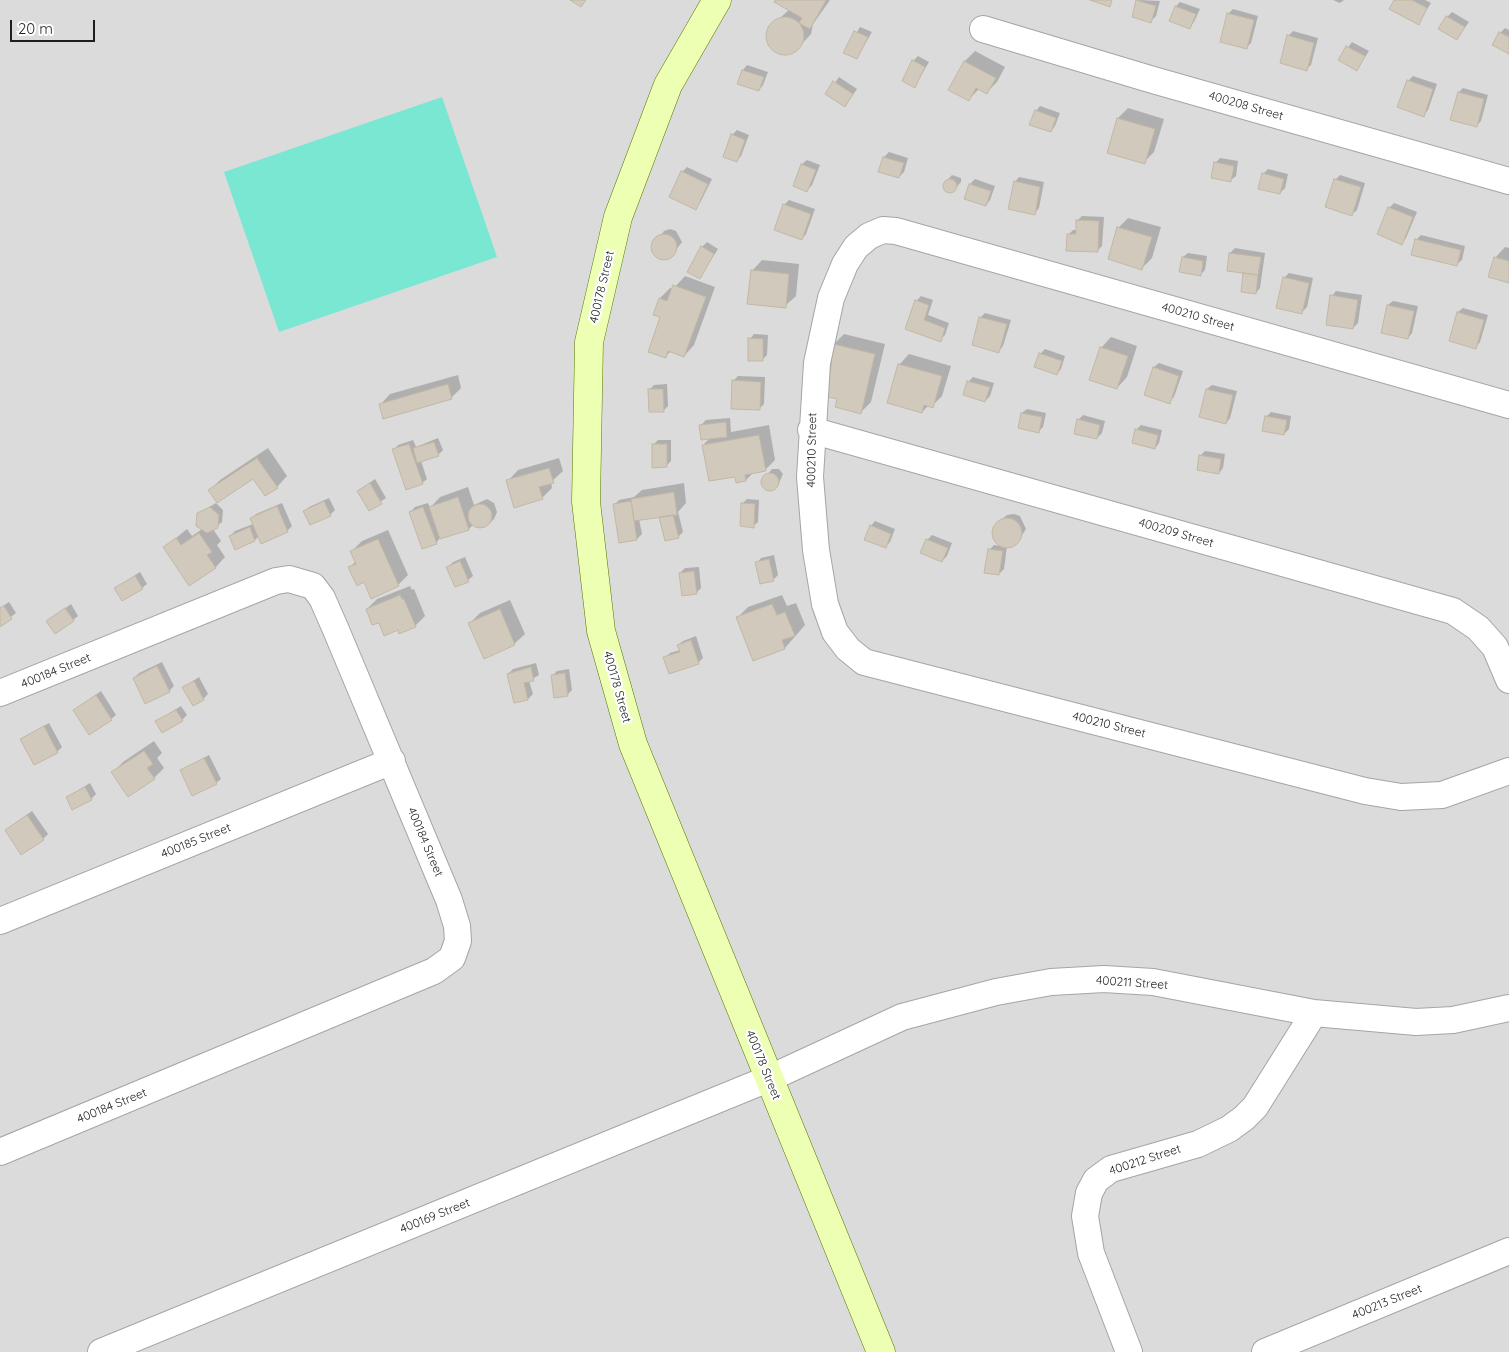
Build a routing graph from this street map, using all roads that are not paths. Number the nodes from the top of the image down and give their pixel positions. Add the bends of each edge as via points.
1 (717, 0) edge
2 (983, 29) dead end
3 (1509, 181) edge
4 (1509, 405) edge
5 (811, 430) junction
6 (1509, 680) edge
7 (0, 694) edge
8 (392, 761) junction
9 (1509, 771) edge
10 (0, 921) edge
11 (1509, 1008) edge
12 (1314, 1013) junction
13 (768, 1079) junction
14 (0, 1152) edge
15 (1509, 1251) edge
16 (101, 1352) edge
17 (881, 1352) edge
18 (1130, 1352) edge
19 (1265, 1352) edge

1 - 13 street, 400178 Street via 668,85 618,217 589,342 586,502 600,631 633,744
2 - 3 street, 400208 Street
4 - 5 street, 400210 Street via 883,230 856,247 831,298 817,363
5 - 6 street, 400209 Street via 1454,611 1478,628 1495,647
5 - 9 street, 400210 Street via 810,477 816,550 825,604 836,632 848,649 864,662 1365,791 1401,797 1442,795
7 - 8 street, 400184 Street via 276,581 289,579 312,586 322,598
8 - 10 street, 400185 Street
8 - 14 street, 400184 Street via 455,917 458,941 452,958 434,971
11 - 12 street, 400211 Street via 1453,1020 1416,1022
12 - 13 street, 400211 Street via 1153,982 1104,979 1051,982 996,992 902,1017
12 - 18 street, 400212 Street via 1255,1107 1237,1124 1198,1144 1111,1169 1092,1186 1085,1216 1091,1253
13 - 16 street, 400169 Street
13 - 17 street, 400178 Street
15 - 19 street, 400213 Street

